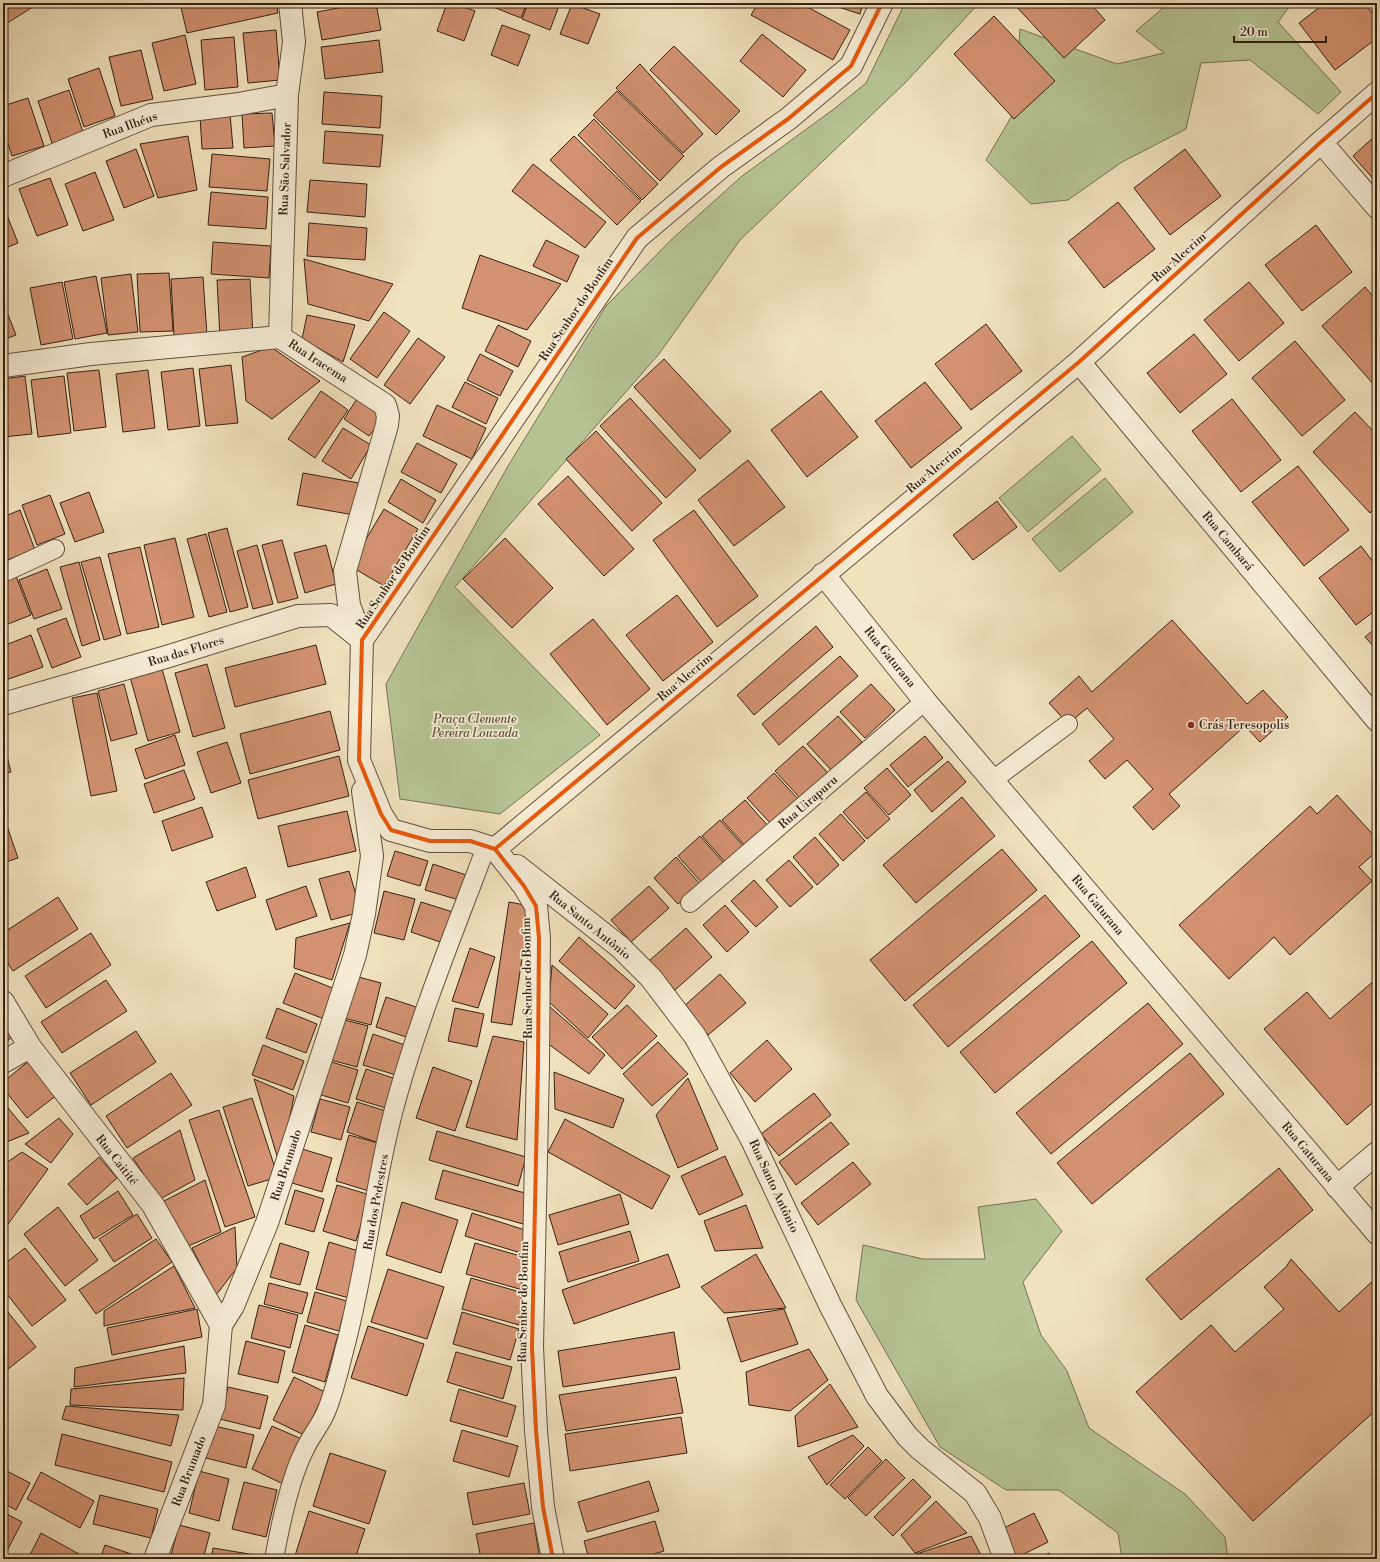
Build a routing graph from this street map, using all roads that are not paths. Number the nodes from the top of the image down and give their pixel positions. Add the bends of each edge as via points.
1 (290, 3) edge
2 (882, 3) edge
3 (1377, 93) edge
4 (287, 95) junction
5 (1321, 142) junction
6 (3, 176) edge
7 (1377, 208) edge
8 (280, 337) junction
9 (1079, 362) junction
10 (3, 366) edge
11 (55, 549) dead end
12 (3, 572) edge
13 (823, 574) junction
14 (362, 640) junction
15 (925, 701) junction
16 (3, 704) edge
17 (1377, 720) edge
18 (1068, 724) dead end
19 (359, 760) junction
20 (993, 780) junction
21 (490, 848) junction
22 (690, 904) dead end
23 (3, 1002) edge
24 (30, 1047) junction
25 (3, 1062) edge
26 (1377, 1153) edge
27 (1337, 1187) junction
28 (1377, 1233) edge
29 (221, 1325) junction
30 (155, 1559) edge
31 (274, 1559) edge
32 (553, 1559) edge
33 (1005, 1559) edge

1 - 4 street, Rua São Salvador via 294,42
2 - 14 street, Rua Senhor do Bonfim via 851,66 788,118 721,167 637,238
3 - 5 street, Rua Alecrim
4 - 6 street, Rua Ilhéus via 152,115
4 - 8 street, Rua São Salvador
5 - 7 street
5 - 9 street, Rua Alecrim
8 - 10 street, Rua Iracema via 91,354
8 - 14 street, Rua Iracema via 385,405 388,416 388,425 345,571 349,605
9 - 13 street, Rua Alecrim
9 - 17 street, Rua Cambará
11 - 12 lane
13 - 15 street, Rua Gaturana
13 - 21 street, Rua Alecrim
14 - 16 street, Rua das Flores via 331,615 298,616
14 - 19 street, Rua Senhor do Bonfim
15 - 20 street, Rua Gaturana
15 - 22 lane, Rua Uirapuru
18 - 20 lane
19 - 21 street, Rua Senhor do Bonfim via 381,814 391,830 430,841 470,841
19 - 29 street, Rua Brumado via 372,856 355,955 267,1223 233,1306
20 - 27 street, Rua Gaturana
21 - 31 lane, Rua dos Pedestres via 420,1024 397,1098 380,1168 358,1295 344,1351 327,1409 304,1451 294,1478
21 - 32 street, Rua Senhor do Bonfim via 524,886 536,906 539,938 532,1347 543,1507
21 - 33 street, Rua Santo Antônio via 620,947 651,978 695,1036 752,1140 830,1305 877,1396 920,1449 975,1493 990,1518
23 - 24 street, Rua Caitité
24 - 25 street
24 - 29 street, Rua Caitité via 153,1205
26 - 27 street
27 - 28 street, Rua Gaturana
29 - 30 street, Rua Brumado via 214,1405

